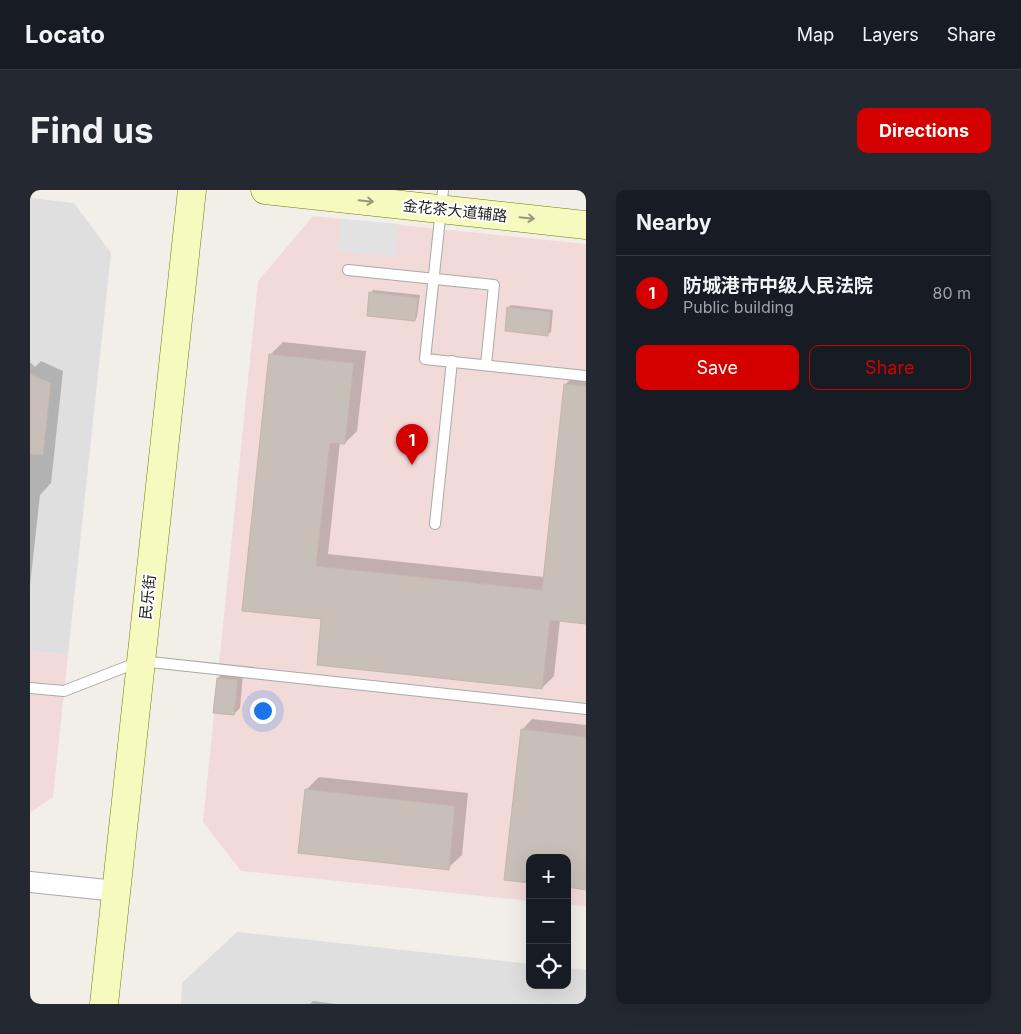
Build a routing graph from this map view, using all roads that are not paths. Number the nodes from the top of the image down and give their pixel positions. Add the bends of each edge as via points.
1 (192, 190) edge
2 (265, 190) edge
3 (442, 200) edge
4 (586, 225) edge
5 (348, 270) dead end
6 (433, 279) junction
7 (452, 362) junction
8 (486, 365) junction
9 (586, 376) edge
10 (435, 524) dead end
11 (141, 661) junction
12 (30, 688) edge
13 (586, 709) edge
14 (30, 882) edge
15 (116, 891) junction
16 (104, 1004) edge

1 - 11 street, 民乐街
2 -> 3 street, 金花茶大道辅路
3 -> 4 street, 金花茶大道辅路
3 - 6 lane
5 - 6 lane
6 - 7 lane via 425,359
6 - 8 lane via 494,285
7 - 8 lane
7 - 10 lane
8 - 9 lane
11 - 12 lane via 64,691
11 - 13 lane
11 - 15 street, 民乐街
14 - 15 street
15 - 16 street, 民乐街

